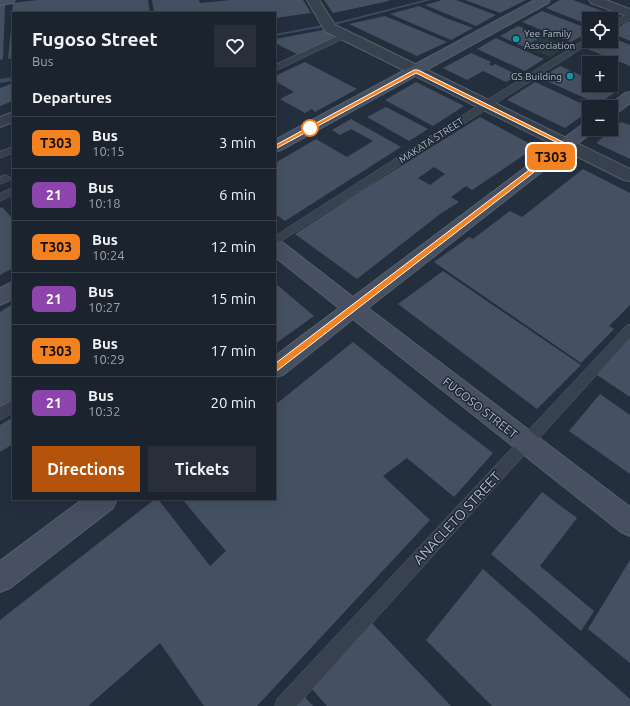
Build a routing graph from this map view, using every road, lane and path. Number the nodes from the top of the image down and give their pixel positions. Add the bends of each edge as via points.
1 (9, 0) edge
2 (314, 0) edge
3 (544, 0) edge
4 (595, 0) edge
5 (0, 1) edge
6 (630, 14) edge
7 (618, 22) edge
8 (346, 36) junction
9 (582, 45) edge
10 (276, 68) edge
11 (416, 71) junction
12 (630, 96) edge
13 (485, 105) junction
14 (618, 105) edge
15 (12, 117) edge
16 (0, 122) edge
17 (582, 132) edge
18 (278, 142) edge
19 (566, 145) junction
20 (12, 150) edge
21 (0, 155) edge
22 (630, 176) edge
23 (12, 192) edge
24 (0, 198) edge
25 (276, 240) edge
26 (276, 248) edge
27 (12, 291) edge
28 (0, 297) edge
29 (353, 308) junction
30 (630, 330) edge
31 (276, 367) edge
32 (12, 407) edge
33 (0, 414) edge
34 (526, 443) junction
35 (103, 500) edge
36 (630, 523) edge
37 (0, 578) edge
38 (284, 706) edge

1 - 5 street
2 - 8 street via 327,23
3 - 11 street
4 - 6 street
6 - 7 lane
8 - 10 lane
8 - 11 street
9 - 13 lane, MAKATA STREET
11 - 13 street
11 - 18 street
12 - 14 street
13 - 19 street
13 - 25 lane, MAKATA STREET
15 - 16 street
17 - 19 street
19 - 22 street
19 - 29 street
20 - 21 lane
23 - 24 lane
26 - 29 street, FUGOSO STREET
27 - 28 street
29 - 31 street
29 - 34 street, FUGOSO STREET
30 - 34 lane, ANACLETO STREET
32 - 33 lane
34 - 36 street, FUGOSO STREET
34 - 38 lane, ANACLETO STREET
35 - 37 street

